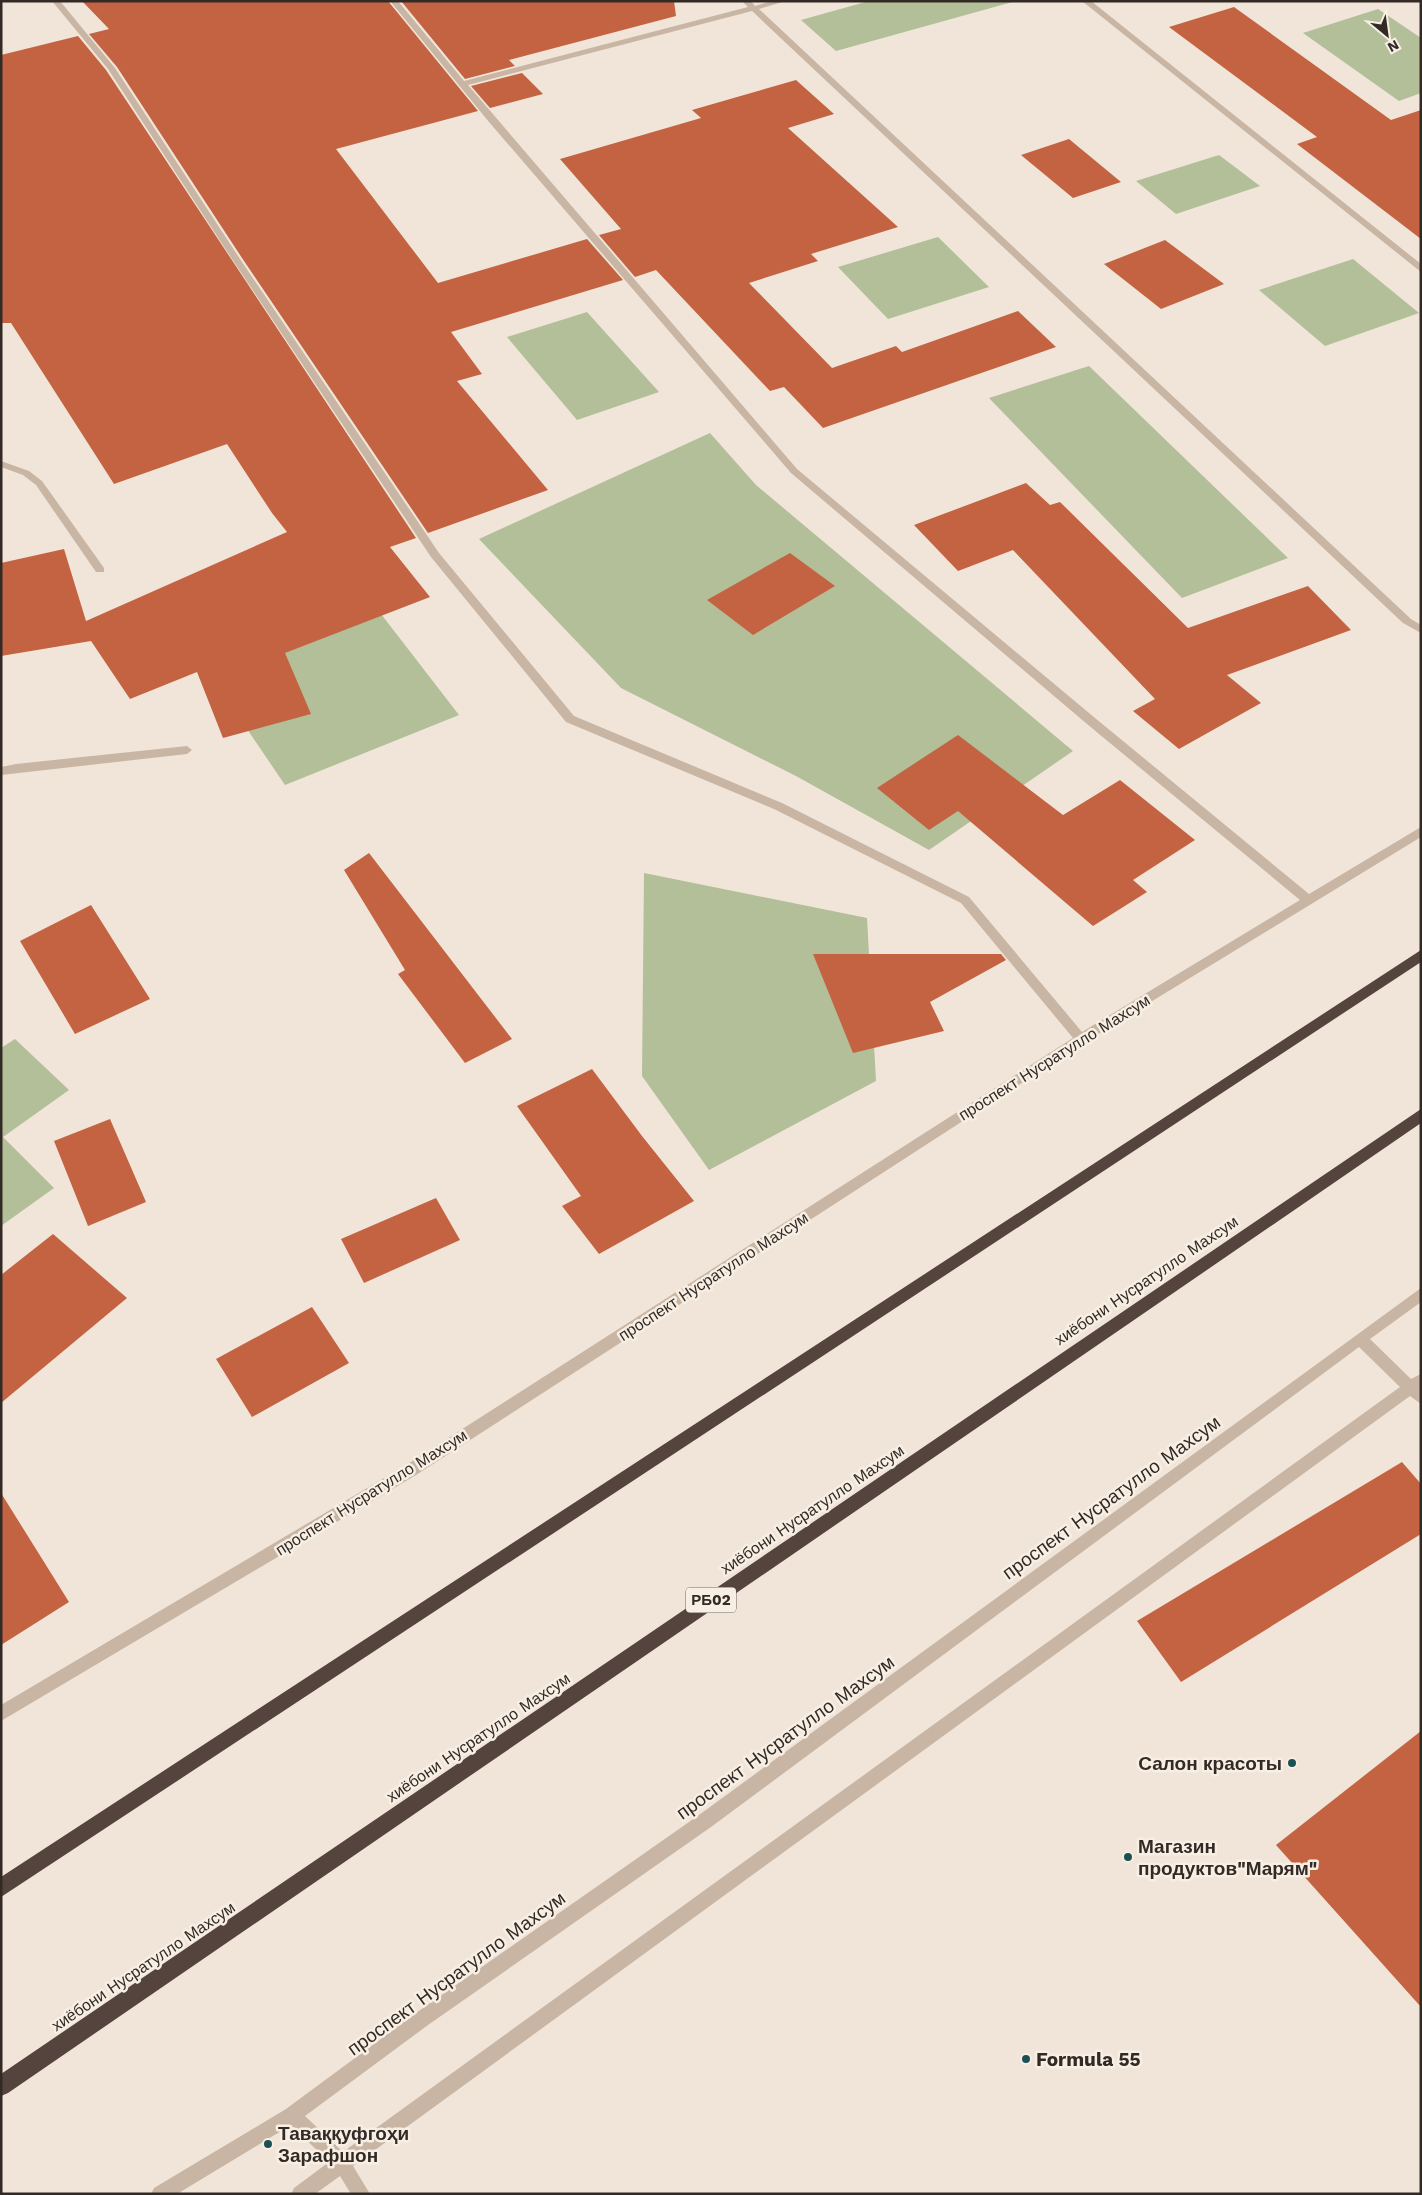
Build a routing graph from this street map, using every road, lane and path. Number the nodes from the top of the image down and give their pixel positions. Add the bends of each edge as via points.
1 (56, 1) edge
2 (394, 1) edge
3 (746, 1) edge
4 (782, 1) edge
5 (1086, 1) edge
6 (754, 9) junction
7 (463, 84) junction
8 (1421, 269) edge
9 (1, 464) edge
10 (100, 570) dead end
11 (1421, 630) edge
12 (187, 750) dead end
13 (1, 771) edge
14 (1421, 831) edge
15 (1308, 900) junction
16 (1421, 955) edge
17 (1081, 1039) junction
18 (1421, 1115) edge
19 (1421, 1294) edge
20 (1360, 1339) junction
21 (1417, 1388) edge
22 (1, 1714) edge
23 (1, 1888) edge
24 (1, 2086) edge
25 (292, 2115) junction
26 (342, 2163) junction
27 (160, 2194) edge
28 (300, 2194) edge
29 (361, 2194) edge

1 - 17 street via 111,68 435,555 570,719 778,806 965,900
2 - 7 street
3 - 6 street
4 - 6 street
5 - 8 street
6 - 7 street
6 - 11 street via 1407,621
7 - 15 street via 794,471
9 - 10 street via 26,473 39,483
12 - 13 street
14 - 15 street, проспект Нусратулло Махсум
15 - 17 street, проспект Нусратулло Махсум
16 - 23 highway
17 - 22 street, проспект Нусратулло Махсум via 411,1470
18 - 24 highway, хиёбони Нусратулло Махсум / РБ02
19 - 20 street, проспект Нусратулло Махсум
20 - 21 street
20 - 25 street, проспект Нусратулло Махсум via 704,1821
21 - 26 street
25 - 26 street
25 - 27 street, проспект Нусратулло Махсум
26 - 28 street
26 - 29 street

